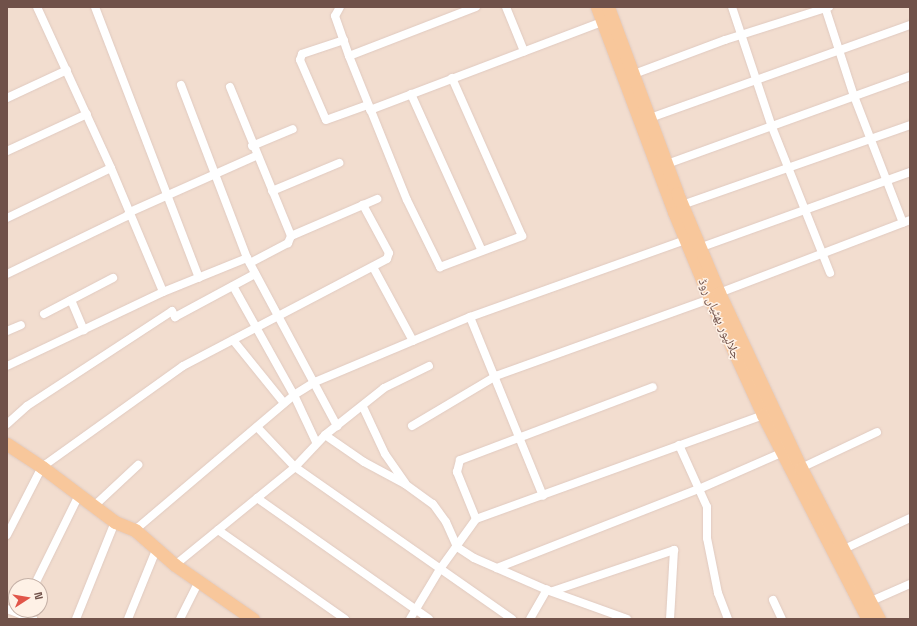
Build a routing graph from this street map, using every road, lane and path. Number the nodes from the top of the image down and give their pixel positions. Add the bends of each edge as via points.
1 (37, 7) edge
2 (95, 7) edge
3 (340, 7) edge
4 (476, 7) edge
5 (506, 7) edge
6 (597, 7) edge
7 (608, 7) edge
8 (732, 7) edge
9 (826, 7) edge
10 (602, 22) junction
11 (910, 25) edge
12 (742, 35) junction
13 (344, 40) junction
14 (839, 50) junction
15 (524, 51) junction
16 (349, 56) junction
17 (67, 70) junction
18 (634, 74) junction
19 (910, 76) edge
20 (452, 78) junction
21 (756, 79) junction
22 (181, 85) dead end
23 (230, 87) dead end
24 (410, 94) junction
25 (854, 96) junction
26 (7, 98) edge
27 (369, 107) junction
28 (87, 114) junction
29 (650, 118) junction
30 (910, 125) edge
31 (772, 127) junction
32 (292, 129) dead end
33 (870, 138) junction
34 (252, 146) junction
35 (7, 151) edge
36 (256, 156) junction
37 (339, 163) dead end
38 (667, 164) junction
39 (788, 167) junction
40 (111, 168) junction
41 (910, 172) edge
42 (215, 174) junction
43 (886, 181) junction
44 (272, 191) junction
45 (167, 196) junction
46 (377, 199) dead end
47 (363, 205) junction
48 (682, 205) junction
49 (805, 210) junction
50 (130, 212) junction
51 (7, 218) edge
52 (906, 222) edge
53 (291, 236) junction
54 (685, 240) junction
55 (699, 248) junction
56 (482, 252) junction
57 (822, 254) junction
58 (249, 260) junction
59 (373, 267) junction
60 (830, 273) dead end
61 (7, 274) edge
62 (255, 274) junction
63 (113, 278) dead end
64 (199, 278) junction
65 (233, 286) junction
66 (163, 292) junction
67 (714, 296) junction
68 (71, 300) junction
69 (44, 314) dead end
70 (278, 317) junction
71 (470, 317) junction
72 (20, 325) dead end
73 (255, 329) junction
74 (84, 330) junction
75 (7, 331) edge
76 (233, 340) junction
77 (413, 341) junction
78 (7, 366) edge
79 (429, 366) dead end
80 (496, 376) junction
81 (315, 382) junction
82 (653, 387) dead end
83 (294, 395) junction
84 (284, 403) junction
85 (363, 407) junction
86 (763, 416) junction
87 (7, 424) edge
88 (337, 426) junction
89 (412, 426) dead end
90 (258, 427) junction
91 (877, 432) dead end
92 (325, 435) junction
93 (520, 437) junction
94 (316, 442) junction
95 (7, 444) edge
96 (679, 445) junction
97 (782, 453) junction
98 (138, 466) dead end
99 (42, 467) junction
100 (295, 467) junction
101 (801, 468) junction
102 (405, 484) junction
103 (698, 489) junction
104 (543, 496) junction
105 (78, 497) junction
106 (257, 498) junction
107 (93, 507) junction
108 (910, 518) edge
109 (476, 519) junction
110 (115, 522) junction
111 (135, 530) junction
112 (218, 530) junction
113 (7, 535) edge
114 (457, 547) junction
115 (156, 550) junction
116 (842, 550) junction
117 (176, 565) junction
118 (497, 568) junction
119 (440, 569) junction
120 (38, 578) edge
121 (199, 581) junction
122 (910, 584) edge
123 (550, 591) junction
124 (773, 600) dead end
125 (869, 602) junction
126 (416, 610) junction
127 (238, 615) edge
128 (76, 619) edge
129 (128, 619) edge
130 (180, 619) edge
131 (253, 619) edge
132 (345, 619) edge
133 (410, 619) edge
134 (429, 619) edge
135 (512, 619) edge
136 (530, 619) edge
137 (627, 619) edge
138 (670, 619) edge
139 (728, 619) edge
140 (782, 619) edge
141 (868, 619) edge
142 (878, 619) edge

1 - 17 street
2 - 45 street
3 - 13 street via 335,16
4 - 16 street
5 - 15 street
6 - 10 main road, جلالپور بھٹیاں روڈ
7 - 18 main road, جلالپور بھٹیاں روڈ
8 - 12 street
9 - 12 street
9 - 14 street
10 - 15 street
10 - 54 main road, جلالپور بھٹیاں روڈ
11 - 14 street
12 - 18 street
12 - 21 street
13 - 16 street
13 - 27 street via 302,54 300,60 326,120
14 - 21 street
14 - 25 street
15 - 20 street
16 - 27 street
17 - 26 street
17 - 28 street
18 - 29 main road, جلالپور بھٹیاں روڈ
19 - 25 street
20 - 24 street
20 - 56 street via 522,232 520,238
21 - 29 street
21 - 31 street
22 - 42 street
23 - 34 street
24 - 27 street
24 - 56 street
25 - 31 street
25 - 33 street
27 - 56 street via 438,265 444,266
28 - 35 street
28 - 40 street
29 - 38 main road, جلالپور بھٹیاں روڈ
30 - 33 street
31 - 38 street
31 - 39 street
32 - 34 street
33 - 39 street
33 - 43 street
34 - 36 street
36 - 42 street
36 - 44 street
37 - 44 street
38 - 48 main road, جلالپور بھٹیاں روڈ
39 - 48 street
39 - 49 street
40 - 50 street
40 - 51 street
41 - 43 street
42 - 45 street
42 - 58 street
43 - 49 street
43 - 52 street
44 - 53 street
45 - 50 street
45 - 64 street
46 - 47 street
47 - 53 street
47 - 59 street via 389,253 387,259
48 - 55 main road, جلالپور بھٹیاں روڈ
49 - 55 street
49 - 57 street
50 - 61 street via 127,216
50 - 66 street
52 - 57 street
53 - 58 street via 288,243
54 - 67 main road, جلالپور بھٹیاں روڈ
54 - 71 street
55 - 67 main road, جلالپور بھٹیاں روڈ
57 - 60 street
57 - 67 street
58 - 62 street
58 - 64 street
59 - 70 street
59 - 77 street
62 - 65 street
62 - 70 street
63 - 68 street
64 - 66 street
65 - 73 street
65 - 87 street via 175,318 172,311 27,406
66 - 74 street
67 - 80 street
67 - 86 main road, جلالپور بھٹیاں روڈ
67 - 101 main road, جلالپور بھٹیاں روڈ
68 - 69 street
68 - 74 street
70 - 73 street
70 - 81 street
71 - 77 street
71 - 80 street
72 - 75 street
73 - 76 street
73 - 83 street
74 - 78 street
76 - 84 street
76 - 99 street via 184,366
77 - 81 street
79 - 85 street via 384,388
80 - 89 street
80 - 93 street
81 - 83 street
81 - 88 street
82 - 93 street
83 - 84 street
83 - 94 street
84 - 90 street
85 - 88 street
85 - 102 street via 385,454
86 - 96 street
86 - 97 main road, جلالپور بھٹیاں روڈ
88 - 92 street
90 - 100 street
90 - 111 street
91 - 101 street
92 - 94 street
92 - 102 street via 364,462
93 - 104 street
93 - 109 street via 460,460 457,466
94 - 100 street
95 - 99 main road
96 - 103 street
96 - 104 street
97 - 103 street
97 - 141 main road, جلالپور بھٹیاں روڈ
98 - 107 street
99 - 105 main road
99 - 113 street
100 - 106 street
100 - 119 street
101 - 116 main road, جلالپور بھٹیاں روڈ
102 - 114 street via 433,504 446,522
103 - 118 street
103 - 139 street via 707,507 707,538 718,593
104 - 109 street
105 - 107 main road
105 - 120 street
106 - 112 street
106 - 126 street
107 - 110 main road
108 - 116 street
109 - 114 street
110 - 111 main road
110 - 128 street
111 - 115 main road
112 - 117 street
112 - 132 street
114 - 118 street
114 - 119 street
115 - 117 main road
115 - 129 street
116 - 125 main road, جلالپور بھٹیاں روڈ
117 - 121 main road
118 - 123 street
119 - 126 street
119 - 135 street
121 - 127 main road
121 - 130 street
122 - 125 street
123 - 136 street
123 - 137 street
123 - 138 street via 674,550
124 - 140 street
125 - 142 main road, جلالپور بھٹیاں روڈ
126 - 133 street
126 - 134 street
127 - 131 main road

